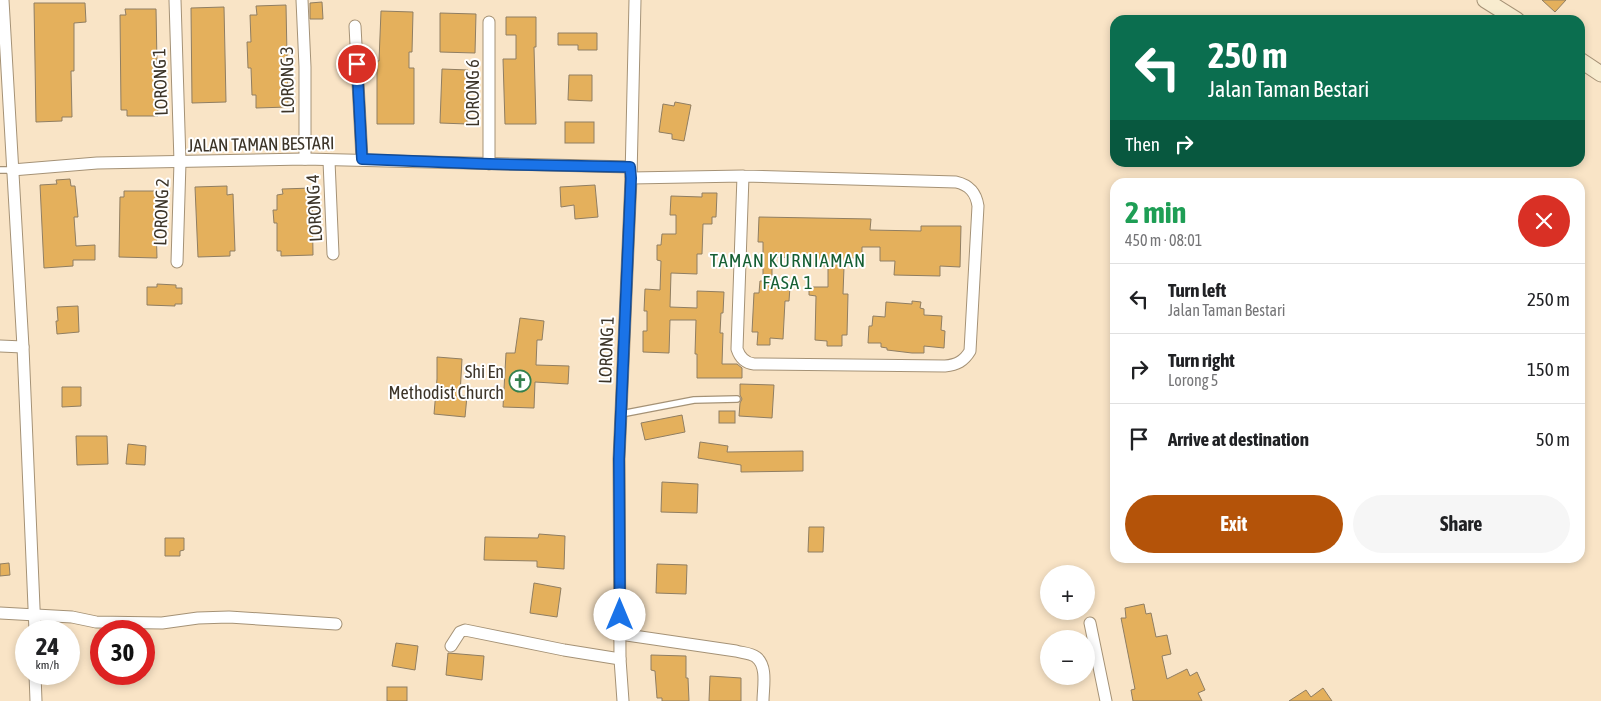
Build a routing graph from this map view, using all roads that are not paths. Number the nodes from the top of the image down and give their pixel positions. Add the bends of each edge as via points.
1 (3, 0) edge
2 (175, 0) edge
3 (302, 0) edge
4 (635, 0) edge
5 (1485, 0) edge
6 (1509, 15) edge
7 (489, 22) dead end
8 (355, 26) dead end
9 (1585, 63) edge
10 (1601, 74) edge
11 (4, 77) edge
12 (305, 159) junction
13 (362, 159) junction
14 (329, 161) junction
15 (180, 162) junction
16 (489, 164) junction
17 (0, 170) edge
18 (12, 170) junction
19 (630, 172) junction
20 (742, 176) junction
21 (333, 254) dead end
22 (177, 262) dead end
23 (0, 346) edge
24 (23, 347) junction
25 (737, 399) dead end
26 (621, 414) junction
27 (0, 613) edge
28 (35, 614) junction
29 (35, 620) edge
30 (1090, 623) dead end
31 (336, 624) dead end
32 (620, 634) junction
33 (452, 646) dead end
34 (620, 659) junction
35 (36, 685) edge
36 (36, 701) edge
37 (623, 701) edge
38 (763, 701) edge
39 (1106, 701) edge

1 - 11 street
2 - 15 street, LORONG 1
3 - 12 street, LORONG 3
4 - 19 street, LORONG 1
5 - 6 street
7 - 16 street, LORONG 6
8 - 13 street
9 - 10 street
11 - 18 street
12 - 14 street, JALAN TAMAN BESTARI
12 - 15 street, JALAN TAMAN BESTARI
13 - 14 street, JALAN TAMAN BESTARI
13 - 16 street, JALAN TAMAN BESTARI
14 - 21 street, LORONG 4
15 - 18 street, JALAN TAMAN BESTARI via 97,163
15 - 22 street, LORONG 2
16 - 19 street, JALAN TAMAN BESTARI
17 - 18 lane
18 - 24 street
19 - 20 street, JALAN TAMAN BESTARI
19 - 26 street, LORONG 1
20 - 20 street, JALAN TAMAN BESTARI via 956,182 969,187 978,206 970,351 966,357 945,366 754,364 744,361 737,349
23 - 24 street
24 - 28 street
25 - 26 lane via 694,400
26 - 32 street, LORONG 1
27 - 28 street
28 - 29 street
28 - 31 street via 96,622 162,623 229,617
30 - 39 street
32 - 34 street, LORONG 1
32 - 38 street via 752,655 757,658 764,674
33 - 34 street via 460,632 465,630
34 - 37 street, LORONG 1
35 - 36 street

